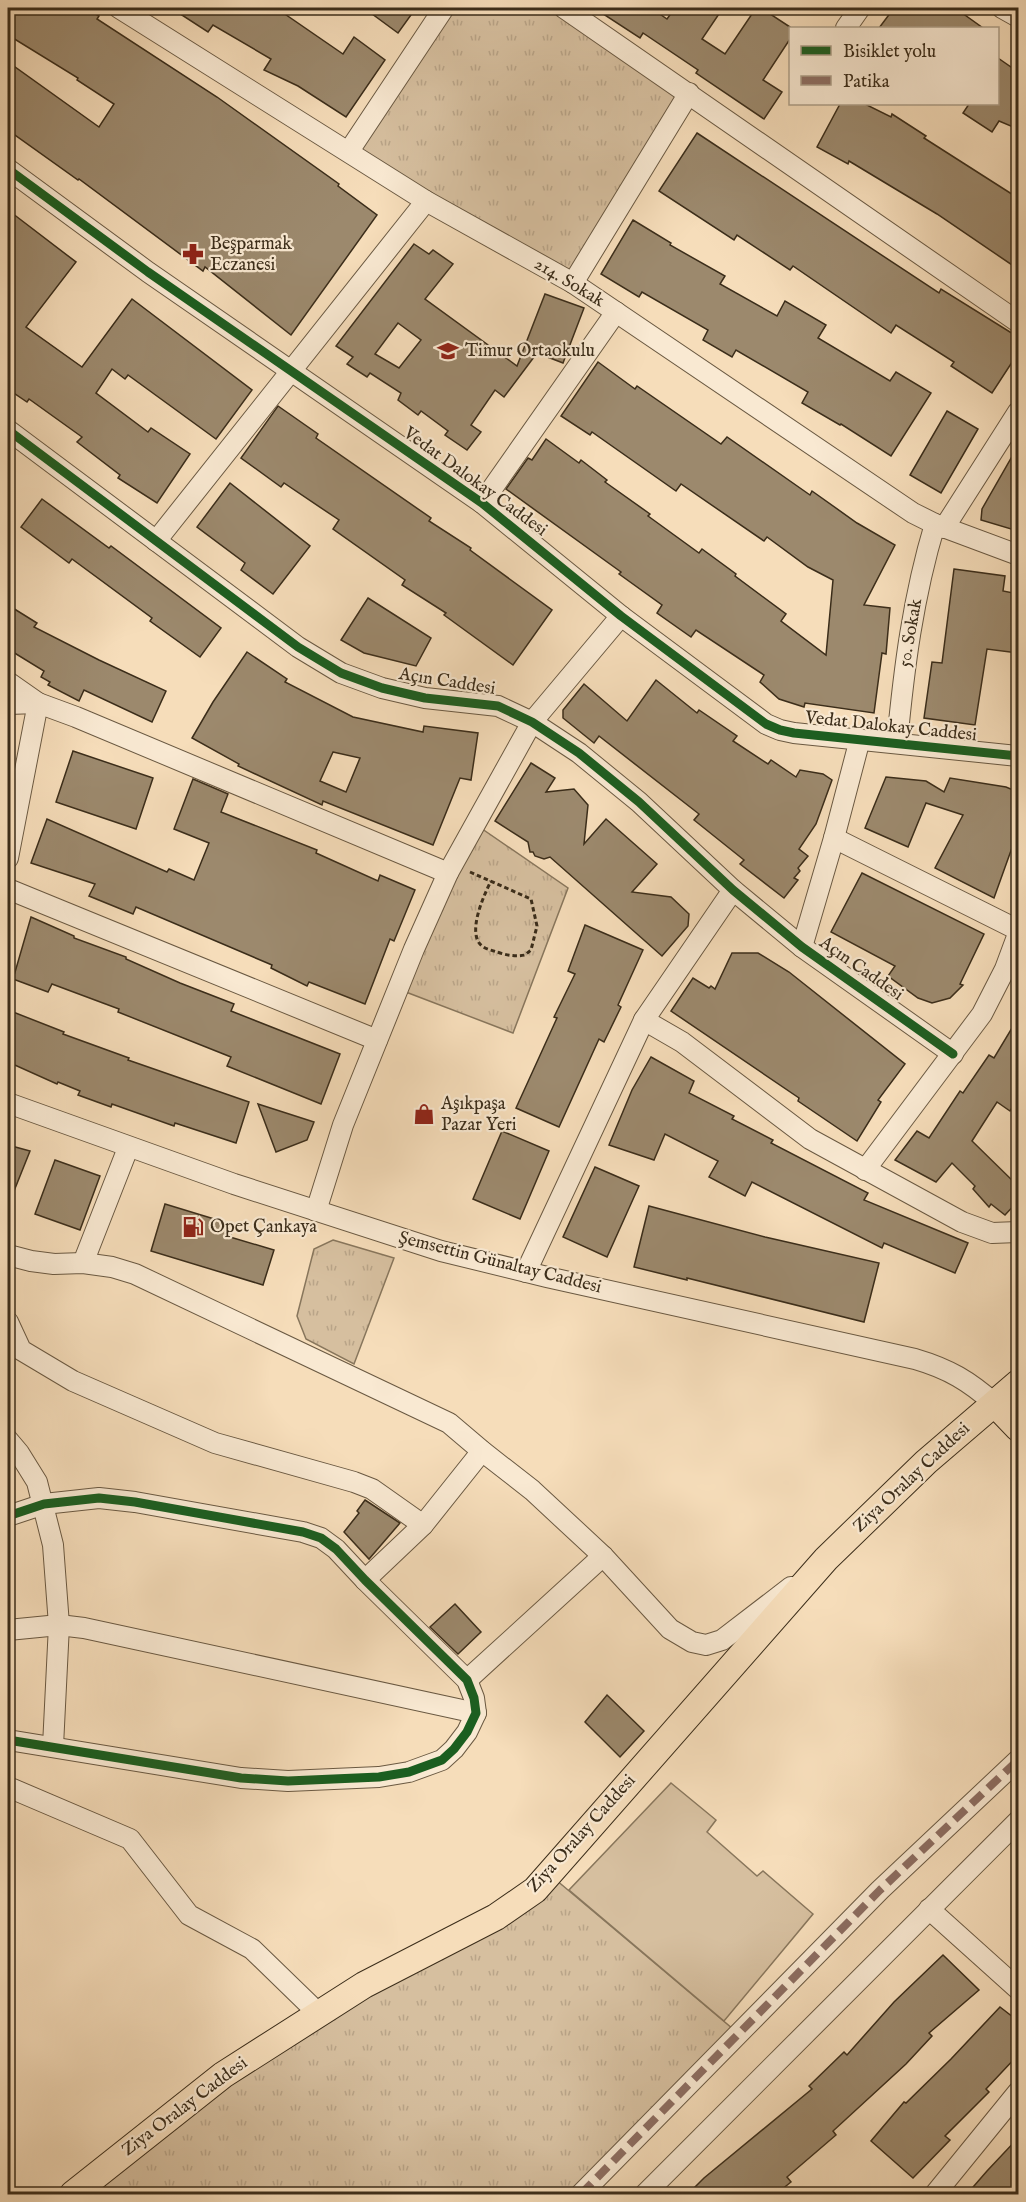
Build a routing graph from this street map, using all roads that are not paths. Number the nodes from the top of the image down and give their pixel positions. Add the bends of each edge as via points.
1 (120, 8) edge
2 (444, 8) edge
3 (564, 8) edge
4 (860, 8) edge
5 (1002, 8) edge
6 (1018, 17) edge
7 (847, 27) edge
8 (688, 93) junction
9 (349, 151) junction
10 (8, 169) edge
11 (426, 201) junction
12 (573, 283) junction
13 (616, 312) junction
14 (1018, 321) edge
15 (291, 371) junction
16 (1018, 412) edge
17 (8, 430) edge
18 (482, 503) junction
19 (940, 526) junction
20 (156, 541) junction
21 (1018, 555) edge
22 (621, 616) junction
23 (8, 682) edge
24 (38, 703) junction
25 (8, 704) edge
26 (532, 722) junction
27 (860, 739) junction
28 (897, 743) junction
29 (1018, 756) edge
30 (834, 838) junction
31 (8, 858) edge
32 (451, 868) junction
33 (8, 889) edge
34 (733, 890) junction
35 (1018, 932) edge
36 (802, 947) junction
37 (644, 1020) junction
38 (377, 1040) junction
39 (952, 1054) junction
40 (8, 1103) edge
41 (128, 1148) junction
42 (865, 1170) junction
43 (316, 1211) junction
44 (1018, 1232) edge
45 (8, 1255) edge
46 (83, 1263) junction
47 (526, 1272) junction
48 (8, 1322) edge
49 (1018, 1383) edge
50 (995, 1404) junction
51 (1018, 1428) edge
52 (8, 1440) edge
53 (482, 1451) junction
54 (44, 1504) junction
55 (8, 1516) edge
56 (423, 1525) junction
57 (603, 1556) junction
58 (826, 1559) junction
59 (365, 1580) junction
60 (59, 1625) junction
61 (8, 1630) edge
62 (467, 1680) junction
63 (476, 1713) junction
64 (8, 1740) edge
65 (53, 1746) junction
66 (1018, 1760) edge
67 (8, 1786) edge
68 (1018, 1821) edge
69 (929, 1909) junction
70 (1018, 1989) edge
71 (319, 2014) junction
72 (1018, 2092) edge
73 (73, 2194) edge
74 (581, 2194) edge
75 (645, 2194) edge
76 (935, 2194) edge

1 - 9 street, 214. Sokak
2 - 9 street
3 - 8 street
4 - 7 street
5 - 6 street
8 - 12 street
8 - 14 street
9 - 11 street, 214. Sokak
10 - 15 street, Vedat Dalokay Caddesi
11 - 12 street, 214. Sokak
11 - 15 street
12 - 13 street, 214. Sokak
13 - 18 street
13 - 19 street, 214. Sokak via 914,513
15 - 18 street, Vedat Dalokay Caddesi
15 - 20 street
16 - 19 street, 50. Sokak
17 - 20 street, Açın Caddesi
18 - 22 street, Vedat Dalokay Caddesi
19 - 21 street, 214. Sokak
19 - 28 street, 50. Sokak via 924,562 904,662
20 - 26 street, Açın Caddesi via 298,647 341,673 424,698 498,706
22 - 26 street
22 - 27 street, Vedat Dalokay Caddesi via 766,724 794,733
23 - 24 street
24 - 25 street
24 - 31 street
24 - 32 street via 228,779 306,815
26 - 32 street
26 - 34 street, Açın Caddesi via 579,753 639,802
27 - 28 street, Vedat Dalokay Caddesi
27 - 30 street
28 - 29 street, Vedat Dalokay Caddesi
30 - 35 street
30 - 36 street
32 - 38 street
33 - 38 street
34 - 36 street, Açın Caddesi
34 - 37 street
35 - 39 street via 1005,969 981,1014
36 - 39 street, Açın Caddesi
37 - 42 street via 682,1042 810,1139
37 - 47 street
38 - 43 street via 343,1125
39 - 42 street
40 - 41 street, Şemsettin Günaltay Caddesi
41 - 43 street, Şemsettin Günaltay Caddesi
41 - 46 street
42 - 44 street via 962,1222 992,1233
43 - 47 street, Şemsettin Günaltay Caddesi via 441,1251
45 - 46 street via 31,1262
46 - 53 street via 135,1274 175,1292 449,1423
47 - 50 street, Şemsettin Günaltay Caddesi via 915,1359 966,1380
48 - 56 street via 21,1350 73,1382 216,1443 372,1489
49 - 50 main road, Ziya Oralay Caddesi
50 - 51 main road
50 - 58 main road, Ziya Oralay Caddesi via 926,1462
52 - 54 street via 38,1482
53 - 56 street
53 - 57 street via 532,1490
54 - 55 street
54 - 59 street via 99,1498 303,1532 336,1549
54 - 60 street via 53,1545
56 - 59 street
57 - 58 street via 670,1629 706,1645 722,1640
57 - 62 street
58 - 71 main road, Ziya Oralay Caddesi via 535,1890 496,1917 364,1985
59 - 62 street
60 - 61 street
60 - 63 street
60 - 65 street
62 - 63 street
63 - 65 street via 467,1732 442,1760 410,1772 379,1777 288,1781 242,1778
64 - 65 street
66 - 74 street via 880,1890
67 - 71 street via 130,1839 189,1915 252,1949
68 - 69 street
69 - 70 street
69 - 75 street
71 - 73 main road, Ziya Oralay Caddesi via 223,2075
72 - 76 street

